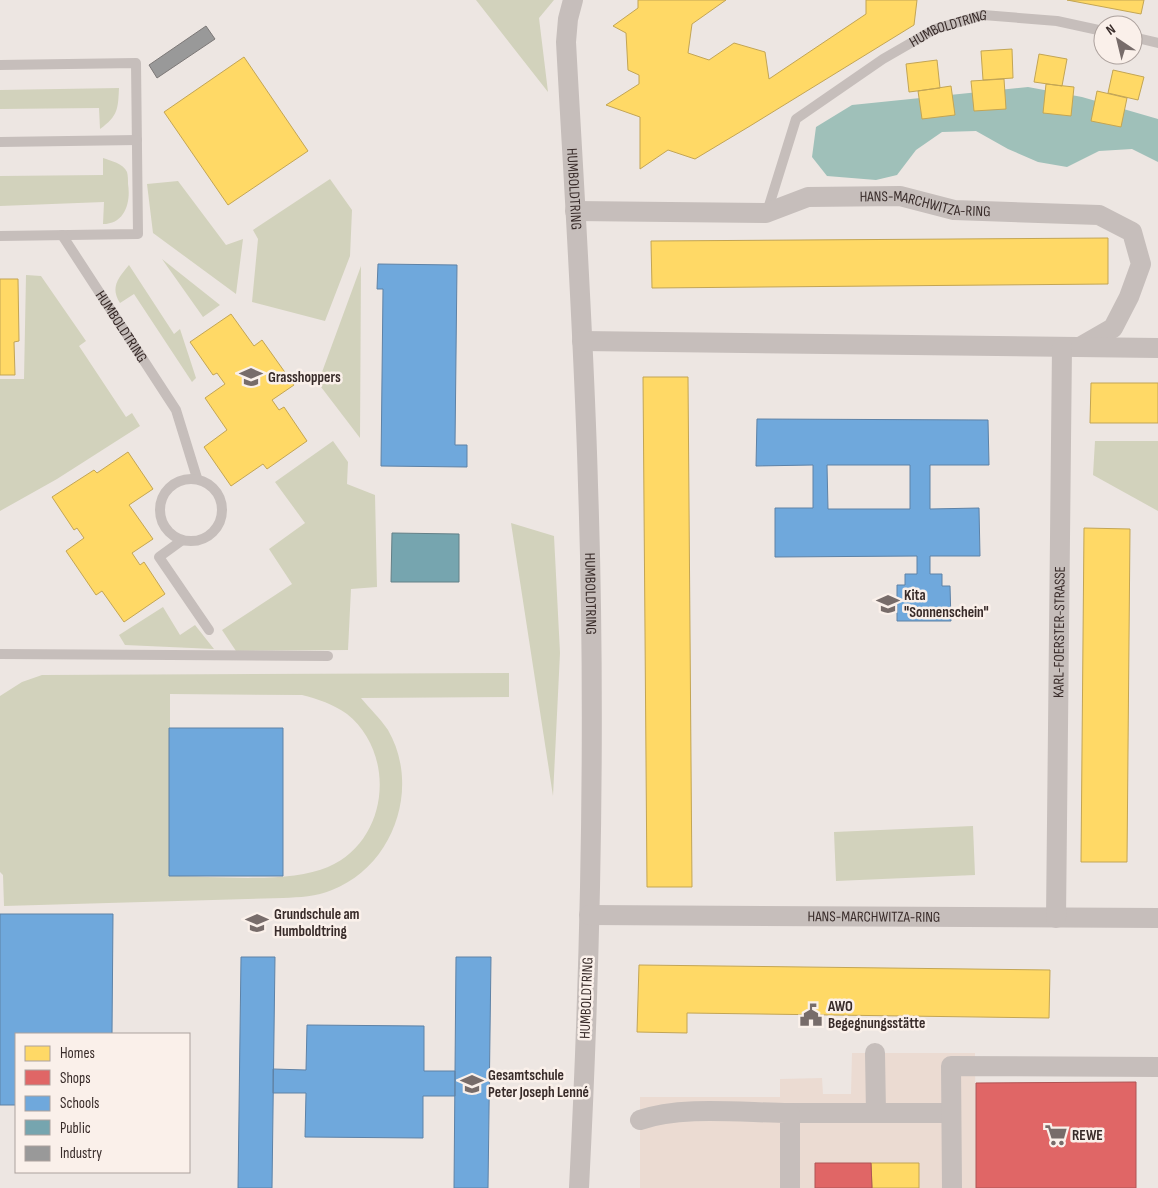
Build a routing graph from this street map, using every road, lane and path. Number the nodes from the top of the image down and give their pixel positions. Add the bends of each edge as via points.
1 (573, 0) edge
2 (1093, 29) edge
3 (1143, 39) edge
4 (1158, 42) edge
5 (0, 65) edge
6 (137, 140) junction
7 (0, 142) edge
8 (575, 211) junction
9 (766, 213) junction
10 (62, 235) junction
11 (0, 236) edge
12 (582, 341) junction
13 (1071, 347) junction
14 (1158, 348) edge
15 (197, 478) junction
16 (181, 541) junction
17 (209, 630) dead end
18 (0, 654) edge
19 (328, 656) dead end
20 (589, 915) junction
21 (1056, 918) junction
22 (1158, 918) edge
23 (875, 1053) dead end
24 (1158, 1067) edge
25 (790, 1113) junction
26 (876, 1113) junction
27 (951, 1113) junction
28 (640, 1120) dead end
29 (579, 1188) edge
30 (790, 1188) edge
31 (952, 1188) edge

1 - 8 street, HUMBOLDTRING via 566,42
2 - 9 lane, HUMBOLDTRING via 1057,21 983,15 935,29 883,59 796,119
3 - 4 lane
5 - 6 lane via 136,64
6 - 7 lane
6 - 10 lane via 138,234
8 - 9 street, HANS-MARCHWITZA-RING
8 - 12 street, HUMBOLDTRING
9 - 13 street, HANS-MARCHWITZA-RING via 808,197 900,196 954,210 1099,215 1132,232 1141,264 1113,328
10 - 11 lane
10 - 15 lane, HUMBOLDTRING via 176,410
12 - 13 street
12 - 20 street, HUMBOLDTRING via 591,597
13 - 14 street
13 - 21 street, KARL-FOERSTER-STRASSE
15 - 16 lane via 180,479 164,491 158,510 165,529
15 - 16 lane via 216,489 223,509 217,528 212,532 201,540
16 - 17 lane via 159,556
18 - 19 lane
20 - 21 street, HANS-MARCHWITZA-RING
20 - 29 street, HUMBOLDTRING
21 - 22 street, HANS-MARCHWITZA-RING
23 - 26 street
24 - 27 street via 951,1066
25 - 26 street
25 - 28 street via 686,1112 659,1114
25 - 30 street
26 - 27 street
27 - 31 street

